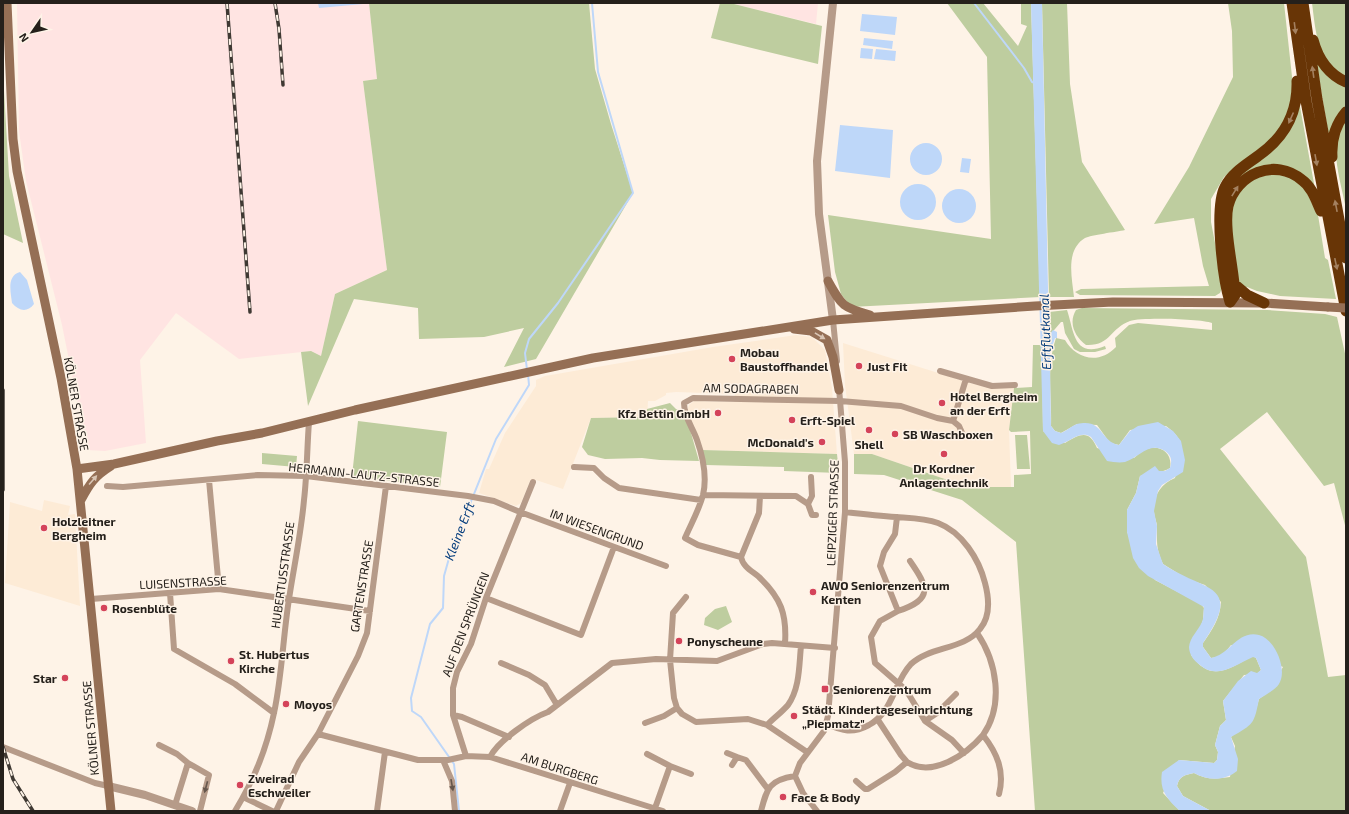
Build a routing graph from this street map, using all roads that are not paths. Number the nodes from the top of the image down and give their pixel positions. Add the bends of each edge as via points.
1 (7, 3) edge
2 (833, 3) edge
3 (1292, 3) edge
4 (1304, 8) edge
5 (1298, 52) junction
6 (1346, 82) edge
7 (1346, 112) edge
8 (1331, 180) junction
9 (1328, 226) junction
10 (1346, 258) edge
11 (828, 281) junction
12 (1234, 284) junction
13 (1230, 302) junction
14 (1264, 303) junction
15 (1346, 308) edge
16 (1346, 311) edge
17 (875, 316) junction
18 (833, 320) junction
19 (783, 328) junction
20 (940, 371) dead end
21 (966, 380) junction
22 (1015, 386) dead end
23 (839, 390) junction
24 (840, 401) junction
25 (952, 421) junction
26 (309, 422) junction
27 (963, 435) dead end
28 (114, 464) junction
29 (574, 467) dead end
30 (77, 469) junction
31 (306, 476) junction
32 (811, 477) dead end
33 (209, 480) junction
34 (533, 482) dead end
35 (107, 486) dead end
36 (386, 486) junction
37 (760, 496) junction
38 (702, 497) junction
39 (81, 502) junction
40 (808, 504) junction
41 (520, 512) junction
42 (845, 512) junction
43 (816, 515) dead end
44 (897, 517) junction
45 (614, 547) junction
46 (741, 557) junction
47 (910, 561) dead end
48 (666, 566) dead end
49 (219, 589) junction
50 (170, 593) junction
51 (686, 597) dead end
52 (289, 598) junction
53 (486, 598) junction
54 (91, 599) junction
55 (370, 610) junction
56 (898, 611) junction
57 (977, 633) junction
58 (785, 644) junction
59 (801, 646) junction
60 (835, 648) junction
61 (670, 660) junction
62 (501, 663) dead end
63 (899, 684) junction
64 (956, 694) dead end
65 (557, 704) junction
66 (677, 708) junction
67 (274, 713) junction
68 (453, 715) junction
69 (878, 720) junction
70 (925, 721) junction
71 (644, 722) dead end
72 (826, 724) junction
73 (767, 725) junction
74 (318, 734) junction
75 (983, 735) junction
76 (509, 737) junction
77 (159, 745) dead end
78 (3, 747) edge
79 (385, 752) junction
80 (807, 752) junction
81 (727, 753) dead end
82 (964, 753) junction
83 (647, 754) dead end
84 (466, 756) junction
85 (490, 757) junction
86 (737, 757) junction
87 (445, 760) junction
88 (907, 762) junction
89 (188, 763) junction
90 (670, 766) junction
91 (732, 766) dead end
92 (691, 774) dead end
93 (795, 776) junction
94 (856, 781) dead end
95 (570, 783) junction
96 (108, 786) junction
97 (767, 788) junction
98 (999, 794) dead end
99 (243, 798) junction
100 (175, 805) junction
101 (655, 810) edge
102 (111, 811) edge
103 (192, 811) edge
104 (200, 811) edge
105 (235, 811) edge
106 (272, 811) edge
107 (276, 811) edge
108 (377, 811) edge
109 (455, 811) edge
110 (560, 811) edge
111 (663, 811) edge
112 (761, 811) edge
113 (817, 811) edge

1 - 30 main road, KÖLNER STRASSE via 13,139 17,171 61,378
2 - 11 street via 817,161 819,214
3 -> 5 highway
4 - 6 highway via 1320,58 1329,71
8 -> 4 highway
5 -> 9 highway
5 -> 13 highway via 1296,103 1287,126 1271,146 1234,174 1224,188 1219,211
7 - 8 highway via 1334,134
10 -> 8 highway
12 -> 9 highway via 1228,209 1233,193 1256,172 1270,169 1285,171 1299,177 1311,189
9 -> 16 highway
11 - 17 main road via 838,300 845,307
11 - 18 street
12 - 13 highway via 1235,295
12 - 14 highway via 1247,295
13 - 14 main road
13 - 17 main road via 1054,304
14 - 15 main road, bridge
17 - 18 main road
18 - 19 main road
18 - 23 street, LEIPZIGER STRASSE
19 -> 23 main road via 811,331 827,340
19 - 26 main road via 593,358
20 - 21 street
21 - 22 street via 992,386
21 - 25 street
23 - 24 street, LEIPZIGER STRASSE
24 - 25 street via 901,406
24 - 38 street, AM SODAGRABEN via 693,398 684,403 684,412 700,448 704,475
24 - 42 street, LEIPZIGER STRASSE via 845,462
25 - 27 street via 959,426
26 - 28 main road
26 - 31 street, HUBERTUSSTRASSE
28 - 30 main road
39 -> 28 main road via 90,482
29 - 38 street via 594,468 619,488
30 - 39 main road, KÖLNER STRASSE
31 - 33 street, HERMANN-LAUTZ-STRASSE via 258,475
31 - 36 street, HERMANN-LAUTZ-STRASSE
31 - 52 street, HUBERTUSSTRASSE via 296,565
32 - 40 street via 812,496
33 - 35 street, HERMANN-LAUTZ-STRASSE
33 - 49 street
34 - 41 street, AUF DEN SPRÜNGEN
36 - 41 street, HERMANN-LAUTZ-STRASSE via 480,498
36 - 55 street, GARTENSTRASSE
37 - 38 street
37 - 40 street via 796,496
37 - 46 street via 759,513
38 - 46 street, AM SODAGRABEN via 686,538 698,545
39 - 54 main road, KÖLNER STRASSE
40 - 43 street via 812,515
41 - 45 street, IM WIESENGRUND
41 - 53 street, AUF DEN SPRÜNGEN
42 - 44 street
42 - 60 street, LEIPZIGER STRASSE
44 - 56 street via 895,534 884,552 880,566
44 - 57 street via 938,523 966,544 984,578 988,598 986,619
45 - 48 street, IM WIESENGRUND
45 - 53 street via 581,635
46 - 58 street via 746,566 769,587 780,602 785,621
47 - 56 street via 923,580 925,591 920,601
49 - 50 street, LUISENSTRASSE
49 - 52 street, LUISENSTRASSE
50 - 54 street, LUISENSTRASSE
50 - 67 street via 174,649 235,684
51 - 61 street via 673,613
52 - 55 street, LUISENSTRASSE
52 - 67 street, HUBERTUSSTRASSE
53 - 68 street, AUF DEN SPRÜNGEN via 471,644 456,672
54 - 96 main road, KÖLNER STRASSE
55 - 74 street, GARTENSTRASSE via 367,633 358,656
56 - 63 street via 880,621 871,637 875,663
57 - 63 street via 920,658 911,665
57 - 75 street via 991,659 995,696 993,716
58 - 59 street
58 - 61 street via 763,644 717,661
59 - 60 street
59 - 73 street via 794,695 788,706
60 - 72 street, LEIPZIGER STRASSE
61 - 65 street via 612,663
61 - 66 street
62 - 65 street via 545,685
63 - 69 street
63 - 70 street via 911,696
64 - 70 street
65 - 76 street
66 - 71 street via 664,716
66 - 73 street via 696,722 748,719
67 - 99 street, HUBERTUSSTRASSE via 260,760
68 - 76 street
68 - 84 street, AUF DEN SPRÜNGEN
69 - 72 street via 855,731 846,731
69 - 88 street
70 - 82 street via 952,740
72 - 80 street, LEIPZIGER STRASSE via 817,742
73 - 80 street
74 - 79 street, AM BURGBERG
74 - 107 street, GARTENSTRASSE via 299,762
75 - 82 street
75 - 98 street via 994,748 999,761
76 - 85 street
77 - 89 street
78 - 96 street
79 - 87 street, AM BURGBERG via 418,760
79 - 108 street
80 - 93 street, LEIPZIGER STRASSE
81 - 86 street
82 - 88 street via 929,769 915,767
83 - 90 street
84 - 85 street, AM BURGBERG
84 - 87 street, AM BURGBERG
85 - 95 street, AM BURGBERG
86 - 91 street
86 - 97 street via 746,760
87 -> 109 street via 452,781
88 - 94 street via 868,789
89 - 100 street
89 -> 104 street via 210,775
90 - 92 street
90 - 101 street
93 - 97 street via 778,780
93 - 113 street via 803,793
95 - 101 street, AM BURGBERG
95 - 110 street
96 - 100 street
96 - 102 main road, KÖLNER STRASSE
97 - 112 street
99 - 105 street, HUBERTUSSTRASSE
99 - 106 street
100 - 103 street
101 - 111 street, AM BURGBERG

